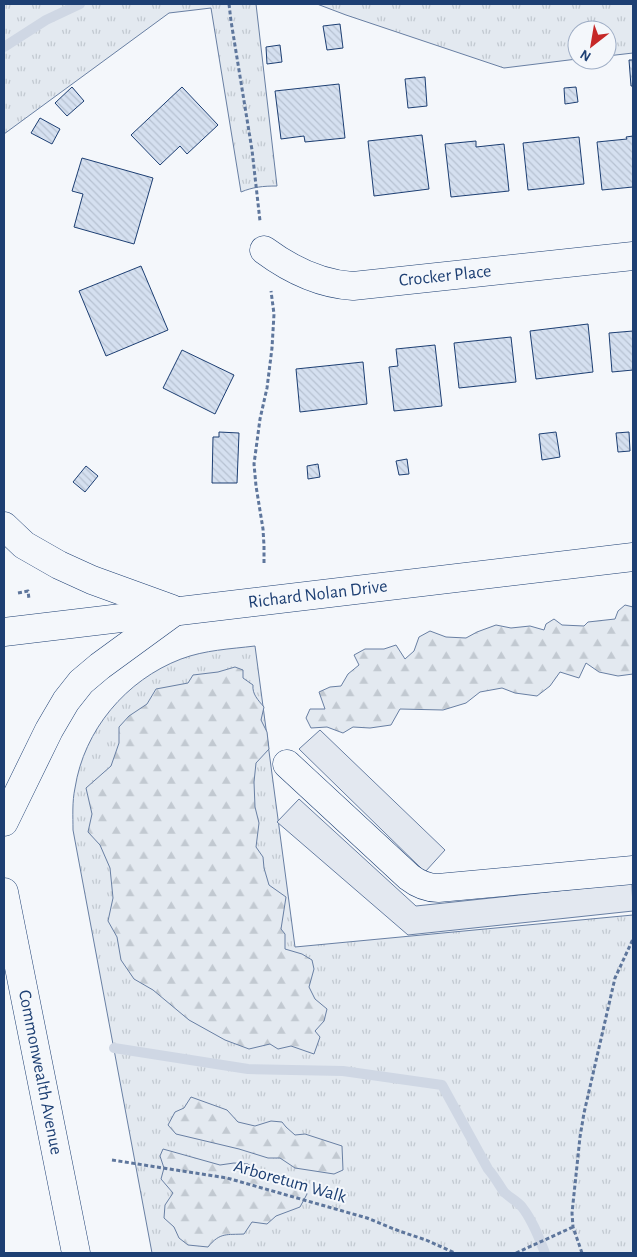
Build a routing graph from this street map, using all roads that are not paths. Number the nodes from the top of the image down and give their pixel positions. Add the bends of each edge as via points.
1 (264, 250) road end
2 (633, 256) edge
3 (4, 526) edge
4 (633, 557) edge
5 (175, 611) junction
6 (4, 632) edge
7 (287, 764) dead end
8 (4, 822) edge
9 (633, 870) edge
10 (4, 892) edge
11 (76, 1253) edge

1 - 2 main road, Crocker Place via 307,276 353,286
3 - 5 main road via 24,545 59,565
4 - 5 main road, Richard Nolan Drive
5 - 6 main road, Richard Nolan Drive
5 - 8 main road via 81,682 48,730
7 - 9 main road via 408,877 422,886 438,888
10 - 11 main road, Commonwealth Avenue

